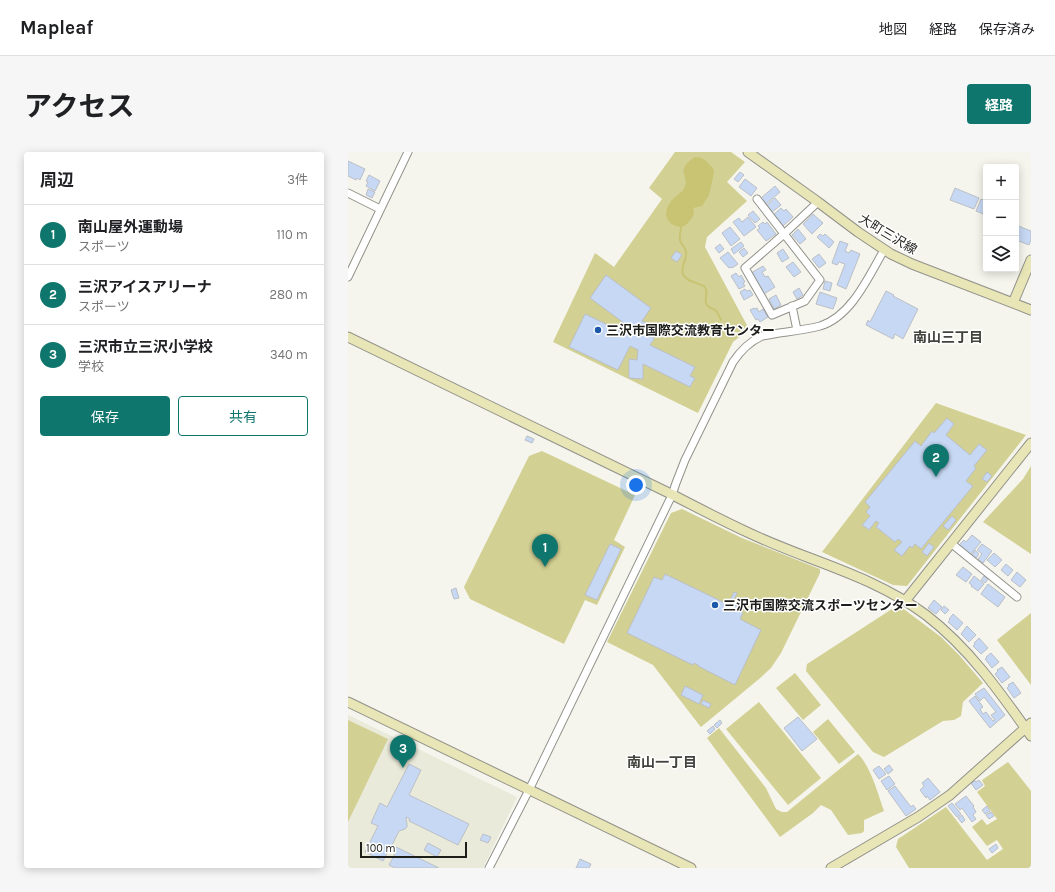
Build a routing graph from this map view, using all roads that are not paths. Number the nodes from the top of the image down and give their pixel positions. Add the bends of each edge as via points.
1 (408, 152) edge
2 (748, 152) edge
3 (348, 193) edge
4 (757, 199) dead end
5 (818, 202) junction
6 (380, 209) junction
7 (784, 234) junction
8 (884, 250) junction
9 (1031, 260) edge
10 (348, 277) edge
11 (1013, 304) junction
12 (792, 306) junction
13 (1031, 310) edge
14 (797, 330) junction
15 (348, 337) edge
16 (1031, 443) edge
17 (672, 495) junction
18 (952, 544) junction
19 (1017, 597) dead end
20 (905, 601) junction
21 (348, 702) edge
22 (1028, 725) edge
23 (1031, 736) edge
24 (529, 790) junction
25 (489, 868) edge
26 (691, 868) edge
27 (831, 868) edge

1 - 6 street
2 - 5 street, 大町三沢線
3 - 6 street
4 - 7 street
5 - 7 street
5 - 8 street, 大町三沢線
6 - 10 street
7 - 12 street via 820,280 805,301
7 - 12 street via 745,268 772,315
8 - 11 street, 大町三沢線 via 912,264
8 - 14 street via 858,294 844,312 821,326
9 - 11 street
11 - 13 street, 大町三沢線
12 - 14 street
14 - 17 street via 762,336 740,352 685,460
15 - 17 street
16 - 18 street
17 - 20 street via 749,534 847,572
17 - 24 street
18 - 19 street
18 - 20 street
20 - 22 street via 927,616 967,652
21 - 24 street
22 - 23 street
22 - 27 street via 950,795 918,817
24 - 25 street
24 - 26 street

